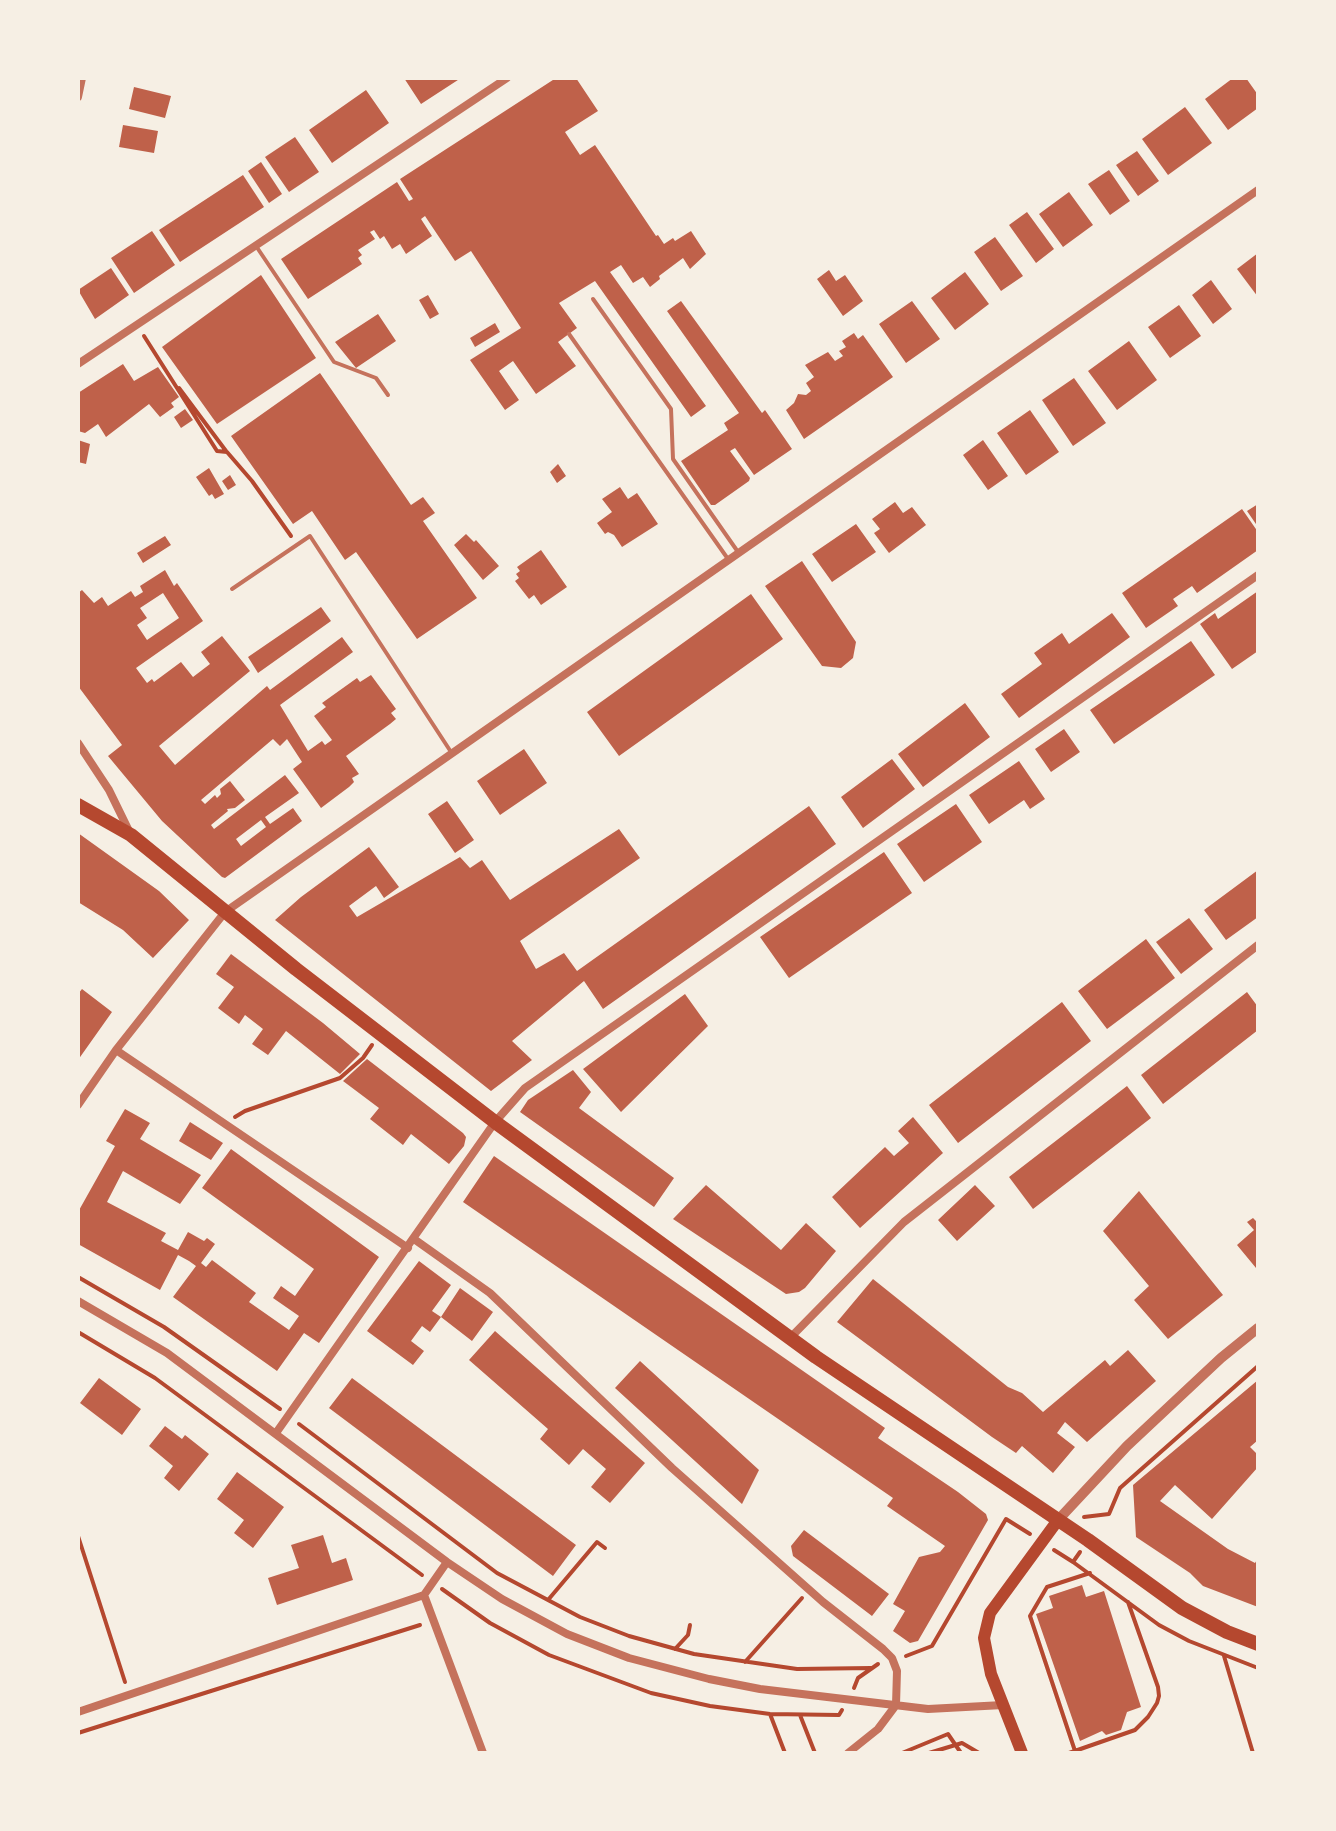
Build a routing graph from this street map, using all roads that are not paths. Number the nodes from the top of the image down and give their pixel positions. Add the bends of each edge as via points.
1 (82, 78) edge
2 (507, 78) edge
3 (78, 97) edge
4 (1258, 190) edge
5 (255, 245) junction
6 (593, 299) dead end
7 (569, 334) dead end
8 (78, 364) edge
9 (388, 395) dead end
10 (739, 554) junction
11 (729, 561) junction
12 (1258, 575) edge
13 (232, 589) dead end
14 (78, 743) edge
15 (452, 754) junction
16 (78, 805) edge
17 (131, 835) junction
18 (225, 912) junction
19 (1258, 945) edge
20 (116, 1050) junction
21 (78, 1082) edge
22 (88, 1087) junction
23 (78, 1105) edge
24 (495, 1122) junction
25 (414, 1239) junction
26 (408, 1248) junction
27 (78, 1301) edge
28 (1258, 1328) edge
29 (790, 1338) junction
30 (276, 1433) junction
31 (1058, 1520) junction
32 (447, 1562) junction
33 (424, 1595) junction
34 (1258, 1644) edge
35 (896, 1705) junction
36 (1003, 1705) junction
37 (78, 1712) edge
38 (483, 1753) edge
39 (848, 1753) edge
40 (1022, 1753) edge

1 - 3 street
2 - 5 street
4 - 10 street
5 - 8 street
5 - 9 lane via 334,362 376,378
6 - 10 lane via 671,409 673,459
7 - 11 lane
10 - 11 street
11 - 15 street
12 - 24 street via 525,1088
13 - 15 lane via 310,536
14 - 17 street
15 - 18 street
16 - 17 main road
17 - 18 main road
18 - 20 street
18 - 24 main road
19 - 29 street via 904,1222
20 - 22 street
20 - 26 street
21 - 22 street
22 - 23 street
24 - 25 street
24 - 29 main road
25 - 26 street
25 - 35 street via 490,1293 695,1489 892,1658 899,1685
26 - 30 street
27 - 30 street via 167,1353
28 - 31 street via 1170,1405
29 - 31 main road
30 - 32 street
31 - 34 main road via 1182,1608
31 - 36 main road via 990,1613 985,1657
32 - 33 street
32 - 35 street via 536,1618 629,1658 760,1689
33 - 37 street
33 - 38 street
35 - 36 street
35 - 39 street via 878,1729
36 - 40 main road

